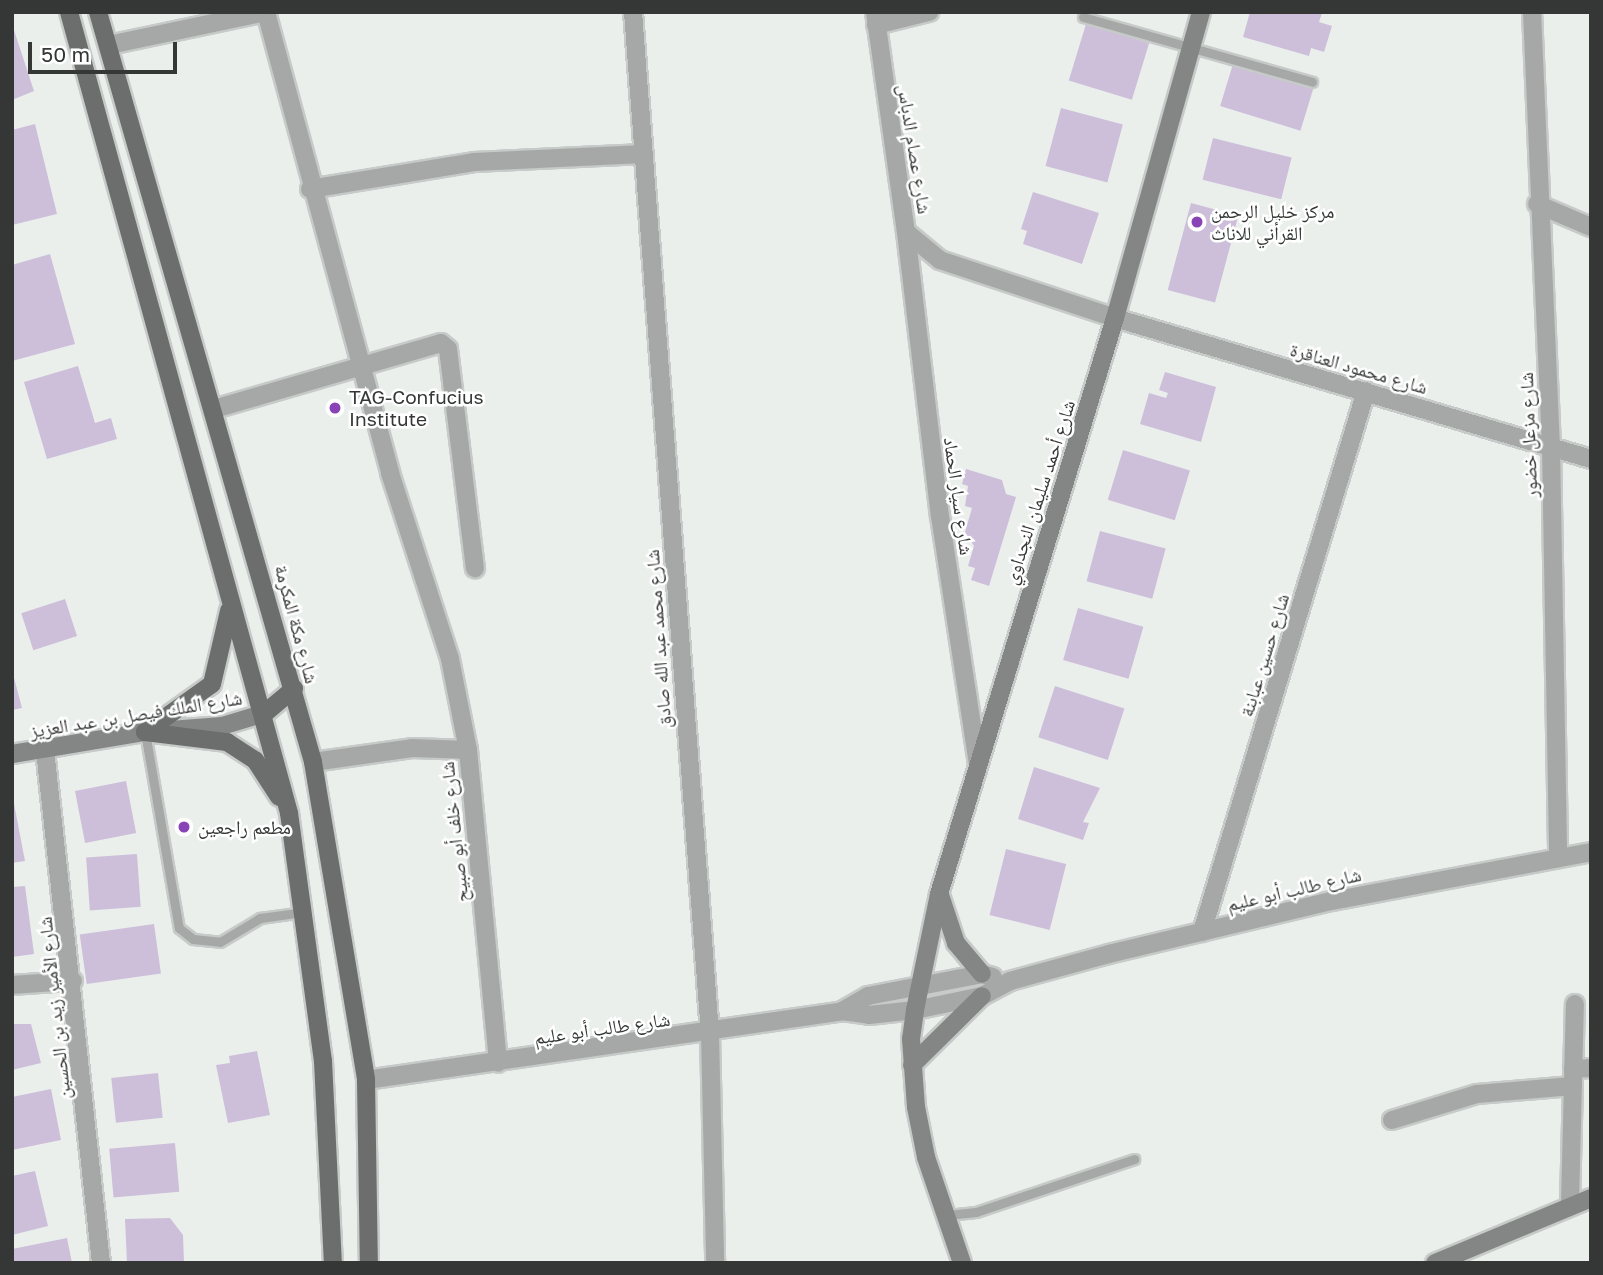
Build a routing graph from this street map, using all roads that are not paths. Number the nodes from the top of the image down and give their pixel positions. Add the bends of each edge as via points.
1 (69, 12) edge
2 (98, 12) edge
3 (266, 12) edge
4 (633, 12) edge
5 (929, 12) edge
6 (1201, 12) edge
7 (1532, 12) edge
8 (1083, 16) dead end
9 (876, 19) edge
10 (1190, 45) junction
11 (109, 46) junction
12 (1312, 82) dead end
13 (644, 154) junction
14 (310, 189) junction
15 (1537, 204) junction
16 (1591, 227) edge
17 (906, 232) junction
18 (1115, 318) junction
19 (362, 367) junction
20 (1366, 391) junction
21 (214, 409) junction
22 (1551, 446) junction
23 (1591, 458) edge
24 (475, 568) dead end
25 (229, 604) junction
26 (294, 689) junction
27 (265, 713) junction
28 (145, 732) junction
29 (45, 750) junction
30 (468, 750) junction
31 (12, 754) edge
32 (313, 762) junction
33 (978, 764) junction
34 (289, 813) junction
35 (1591, 852) edge
36 (1558, 857) junction
37 (939, 894) junction
38 (305, 912) junction
39 (1202, 932) junction
40 (982, 974) junction
41 (74, 981) junction
42 (1010, 981) junction
43 (12, 985) edge
44 (920, 985) junction
45 (982, 996) junction
46 (1575, 1004) dead end
47 (915, 1010) junction
48 (842, 1011) junction
49 (710, 1034) junction
50 (498, 1063) junction
51 (912, 1065) junction
52 (1579, 1074) edge
53 (366, 1080) junction
54 (1392, 1120) dead end
55 (1134, 1159) dead end
56 (1591, 1198) edge
57 (1570, 1204) junction
58 (947, 1215) junction
59 (962, 1261) edge
60 (101, 1263) edge
61 (334, 1263) edge
62 (369, 1263) edge
63 (715, 1263) edge
64 (1435, 1263) edge

1 - 25 main road
2 - 11 main road, شارع مكة المكرمة
3 - 11 street
3 - 14 street
4 - 13 street, شارع محمد عبد الله صادق
5 - 9 street
6 - 10 street, شارع أحمد سليمان النجداوي
7 - 15 street, شارع مزعل خضور
8 - 10 lane
9 - 17 street, شارع عصام الدباس
10 - 12 lane
10 - 18 street, شارع أحمد سليمان النجداوي
11 - 21 main road, شارع مكة المكرمة
13 - 14 street via 474,162
13 - 49 street, شارع محمد عبد الله صادق
14 - 19 street
15 - 16 street
15 - 22 street, شارع مزعل خضور
17 - 18 street, شارع عصام الدباس via 958,269
17 - 33 street, شارع سيار الحماد via 940,516
18 - 20 street, شارع محمود العناقرة
18 - 33 street, شارع أحمد سليمان النجداوي
19 - 21 street
19 - 24 street via 435,341 448,349
19 - 30 street via 450,659
20 - 22 street, شارع محمود العناقرة
20 - 39 street, شارع حسين عبابنة
21 - 26 main road, شارع مكة المكرمة
22 - 23 street, شارع محمود العناقرة
22 - 36 street, شارع مزعل خضور
25 - 27 main road
25 - 28 main road via 222,659 212,684
26 - 27 main road
26 - 32 main road, شارع مكة المكرمة
27 - 28 street, شارع الملك فيصل بن عبد العزيز via 222,726
27 - 34 main road
28 - 29 street, شارع الملك فيصل بن عبد العزيز
28 - 34 main road via 211,737 242,750 265,773
28 - 38 lane via 179,928 193,939 219,942 260,918
29 - 31 street, شارع الملك فيصل بن عبد العزيز
29 - 41 street, شارع الأمير زيد بن الحسين
30 - 32 street, شارع خلف أبو صبيح via 412,748
30 - 50 street, شارع خلف أبو صبيح
32 - 53 main road, شارع مكة المكرمة
33 - 37 street, شارع أحمد سليمان النجداوي
34 - 38 main road
35 - 36 street, شارع طالب أبو عليم
36 - 39 street, شارع طالب أبو عليم
37 - 40 street via 956,943
37 - 44 street, شارع أحمد سليمان النجداوي
38 - 61 main road via 329,1135
39 - 42 street, شارع طالب أبو عليم
40 - 42 street, شارع طالب أبو عليم
40 - 44 street, شارع طالب أبو عليم
41 - 43 street
41 - 60 street, شارع الأمير زيد بن الحسين
42 - 45 street, شارع طالب أبو عليم
44 - 47 street, شارع أحمد سليمان النجداوي
44 - 48 street, شارع طالب أبو عليم via 868,996
45 - 47 street, شارع طالب أبو عليم
45 - 51 street
46 - 52 street
47 - 48 street, شارع طالب أبو عليم via 869,1015
47 - 51 street, شارع أحمد سليمان النجداوي
48 - 49 street, شارع طالب أبو عليم
49 - 50 street, شارع طالب أبو عليم
49 - 63 street, شارع محمد عبد الله صادق
50 - 53 street, شارع طالب أبو عليم
51 - 58 street, شارع أحمد سليمان النجداوي via 926,1157
52 - 54 street via 1477,1094
52 - 57 street
53 - 62 main road, شارع مكة المكرمة
55 - 58 lane via 976,1212
56 - 57 street
57 - 64 street
58 - 59 street, شارع أحمد سليمان النجداوي

